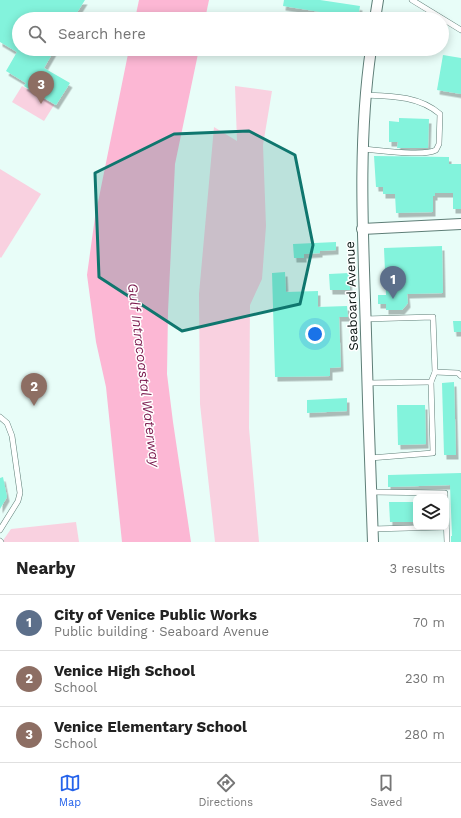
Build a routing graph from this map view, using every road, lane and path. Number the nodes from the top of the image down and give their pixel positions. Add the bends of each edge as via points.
1 (378, 0) edge
2 (412, 0) edge
3 (376, 12) edge
4 (432, 12) edge
5 (449, 23) edge
6 (461, 30) edge
7 (370, 56) edge
8 (366, 95) junction
9 (363, 149) junction
10 (461, 224) edge
11 (362, 229) junction
12 (365, 319) junction
13 (435, 372) junction
14 (461, 376) edge
15 (431, 382) junction
16 (368, 383) junction
17 (0, 416) edge
18 (370, 458) junction
19 (371, 492) junction
20 (445, 494) edge
21 (413, 528) edge
22 (372, 529) junction
23 (0, 530) edge
24 (446, 530) edge
25 (373, 542) edge
26 (447, 542) edge

1 - 3 street
2 - 4 lane
5 - 6 lane
7 - 8 street, Seaboard Avenue
8 - 9 street, Seaboard Avenue
8 - 9 lane via 398,96 434,109 440,114 439,144 432,152
9 - 11 street, Seaboard Avenue
10 - 11 street
11 - 12 street, Seaboard Avenue
12 - 13 lane via 433,317
12 - 16 street, Seaboard Avenue
13 - 14 lane via 458,373
13 - 15 lane
15 - 16 lane
15 - 18 lane via 433,453
16 - 18 street, Seaboard Avenue
17 - 23 lane via 7,423 12,436 20,492 18,501
18 - 19 street, Seaboard Avenue
19 - 20 lane
19 - 22 street, Seaboard Avenue
21 - 22 lane
22 - 25 street, Seaboard Avenue
24 - 26 lane

